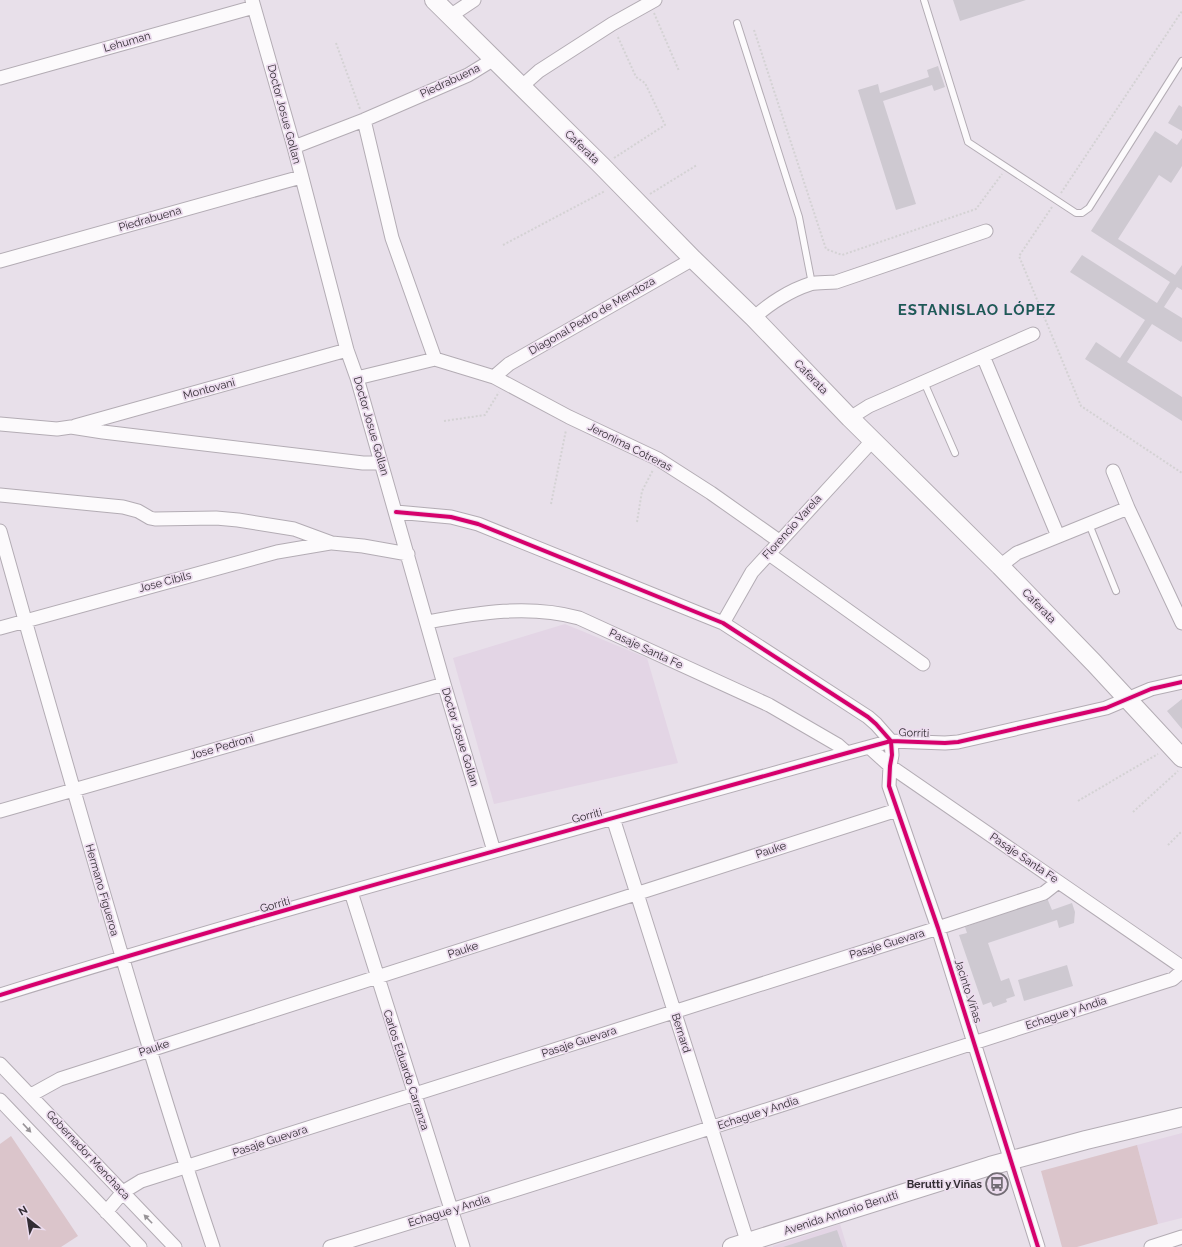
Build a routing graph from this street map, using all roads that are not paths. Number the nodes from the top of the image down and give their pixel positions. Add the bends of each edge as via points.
1 (434, 0) edge
2 (474, 0) edge
3 (924, 0) edge
4 (652, 2) edge
5 (253, 3) edge
6 (450, 16) junction
7 (737, 23) dead end
8 (494, 59) junction
9 (1182, 61) edge
10 (0, 78) edge
11 (521, 87) junction
12 (364, 120) junction
13 (294, 147) junction
14 (301, 177) junction
15 (986, 231) dead end
16 (693, 259) junction
17 (0, 261) edge
18 (812, 284) junction
19 (754, 318) junction
20 (1033, 334) dead end
21 (347, 350) junction
22 (983, 356) junction
23 (435, 359) junction
24 (357, 378) junction
25 (500, 380) junction
26 (924, 382) junction
27 (850, 418) junction
28 (0, 424) edge
29 (71, 426) junction
30 (873, 440) junction
31 (955, 453) dead end
32 (381, 463) junction
33 (1113, 471) dead end
34 (0, 495) edge
35 (1128, 508) junction
36 (396, 512) junction
37 (1089, 524) junction
38 (0, 531) edge
39 (1058, 536) junction
40 (779, 541) junction
41 (332, 543) junction
42 (408, 554) junction
43 (769, 554) junction
44 (1000, 566) junction
45 (1116, 591) dead end
46 (25, 621) junction
47 (427, 622) junction
48 (723, 623) junction
49 (1182, 623) edge
50 (0, 628) edge
51 (922, 664) dead end
52 (1182, 682) edge
53 (444, 684) junction
54 (1128, 699) junction
55 (891, 741) junction
56 (869, 747) junction
57 (1176, 752) edge
58 (847, 753) junction
59 (890, 766) junction
60 (74, 790) junction
61 (0, 810) edge
62 (897, 810) junction
63 (613, 818) junction
64 (494, 851) junction
65 (1058, 882) junction
66 (351, 892) junction
67 (636, 894) junction
68 (938, 928) junction
69 (121, 957) junction
70 (1182, 967) edge
71 (1182, 971) edge
72 (377, 977) junction
73 (0, 995) edge
74 (674, 1011) junction
75 (975, 1042) junction
76 (149, 1050) junction
77 (0, 1064) edge
78 (31, 1095) junction
79 (414, 1095) junction
80 (0, 1100) edge
81 (1182, 1117) edge
82 (711, 1128) junction
83 (1011, 1160) junction
84 (186, 1167) junction
85 (123, 1192) junction
86 (451, 1210) junction
87 (106, 1212) junction
88 (1182, 1237) edge
89 (743, 1245) edge
90 (140, 1247) edge
91 (175, 1247) edge
92 (213, 1247) edge
93 (330, 1247) edge
94 (463, 1247) edge
95 (1038, 1247) edge
96 (1151, 1247) edge

1 - 6 street, Caferata
2 - 6 street
3 - 9 lane via 968,142 1076,213 1082,213 1089,208
4 - 11 street via 538,70
5 - 10 street, Lehuman
5 - 13 street, Doctor Josue Gollan
6 - 8 street, Caferata
7 - 18 lane via 799,217
8 - 11 street, Caferata
8 - 12 street, Piedrabuena via 468,75
11 - 16 street, Caferata
12 - 13 street, Piedrabuena
12 - 23 street via 392,238
13 - 14 street, Doctor Josue Gollan
14 - 17 street, Piedrabuena
14 - 21 street, Doctor Josue Gollan
15 - 18 street via 836,282
16 - 19 street, Caferata
16 - 25 street, Diagonal Pedro de Mendoza via 509,364
18 - 19 street via 766,306
19 - 27 street, Caferata
20 - 22 street
21 - 24 street, Doctor Josue Gollan
21 - 29 street, Montovani
22 - 26 street
22 - 39 street
23 - 24 street
23 - 25 street
24 - 32 street, Doctor Josue Gollan
25 - 40 street, Jeronima Cotreras via 658,460 711,493
26 - 27 street via 869,406
26 - 31 lane
27 - 30 street, Caferata
28 - 29 street via 57,429
29 - 32 street via 111,433
30 - 40 street, Florencio Varela
30 - 44 street, Caferata
32 - 36 street, Doctor Josue Gollan
33 - 35 street
34 - 41 street via 123,507 155,519 238,520 294,529
35 - 37 street
35 - 49 street
36 - 42 street, Doctor Josue Gollan
36 - 48 street via 451,517 478,524
37 - 39 street
37 - 45 lane
38 - 46 street, Hermano Figueroa
39 - 44 street via 1017,553
40 - 43 street, Florencio Varela
41 - 42 street
41 - 46 street, Jose Cibils via 277,552
42 - 47 street, Doctor Josue Gollan
43 - 48 street, Florencio Varela via 752,572
43 - 51 street
44 - 54 street, Caferata
46 - 50 street, Jose Cibils
46 - 60 street, Hermano Figueroa
47 - 53 street, Doctor Josue Gollan
47 - 58 street, Pasaje Santa Fe via 508,610 563,613 769,705 838,745
48 - 55 street via 868,717
52 - 54 street, Gorriti via 1151,689
53 - 60 street, Jose Pedroni
53 - 64 street, Doctor Josue Gollan
54 - 55 street, Gorriti via 1106,708 958,742
54 - 57 street, Caferata
55 - 56 street, Gorriti
55 - 59 street, Jacinto Viñas
56 - 58 street, Gorriti
56 - 59 street, Pasaje Santa Fe
58 - 63 street, Gorriti
59 - 62 street, Jacinto Viñas via 889,786
59 - 65 street, Pasaje Santa Fe
60 - 61 street, Jose Pedroni
60 - 69 street, Hermano Figueroa
62 - 67 street, Pauke
62 - 68 street, Jacinto Viñas
63 - 64 street, Gorriti
63 - 67 street, Bernard
64 - 66 street, Gorriti
65 - 68 street, Pasaje Guevara via 1044,892
65 - 70 street, Pasaje Santa Fe
66 - 69 street, Gorriti
66 - 72 street, Carlos Eduardo Carranza
67 - 72 street, Pauke
67 - 74 street, Bernard
68 - 74 street, Pasaje Guevara
68 - 75 street, Jacinto Viñas
69 - 73 street, Gorriti
69 - 76 street, Hermano Figueroa
71 - 75 street, Echague y Andia via 1173,979
72 - 76 street, Pauke
72 - 79 street, Carlos Eduardo Carranza
74 - 79 street, Pasaje Guevara
74 - 82 street, Bernard
75 - 82 street, Echague y Andia
75 - 83 street, Jacinto Viñas
76 - 78 street, Pauke via 60,1079
76 - 84 street, Hermano Figueroa
77 - 78 street, Gobernador Menchaca
78 - 85 street, Gobernador Menchaca
79 - 84 street, Pasaje Guevara
79 - 86 street, Carlos Eduardo Carranza
80 -> 87 street
81 - 83 street, Avenida Antonio Berutti
82 - 86 street, Echague y Andia
82 - 89 street, Bernard
83 - 89 street, Avenida Antonio Berutti
83 - 95 street, Jacinto Viñas
84 - 85 street, Pasaje Guevara via 141,1181
84 - 92 street, Hermano Figueroa
85 - 87 street, Pasaje Guevara
91 -> 85 street, Gobernador Menchaca
86 - 93 street, Echague y Andia
86 - 94 street, Carlos Eduardo Carranza
87 - 90 street
88 - 96 street

